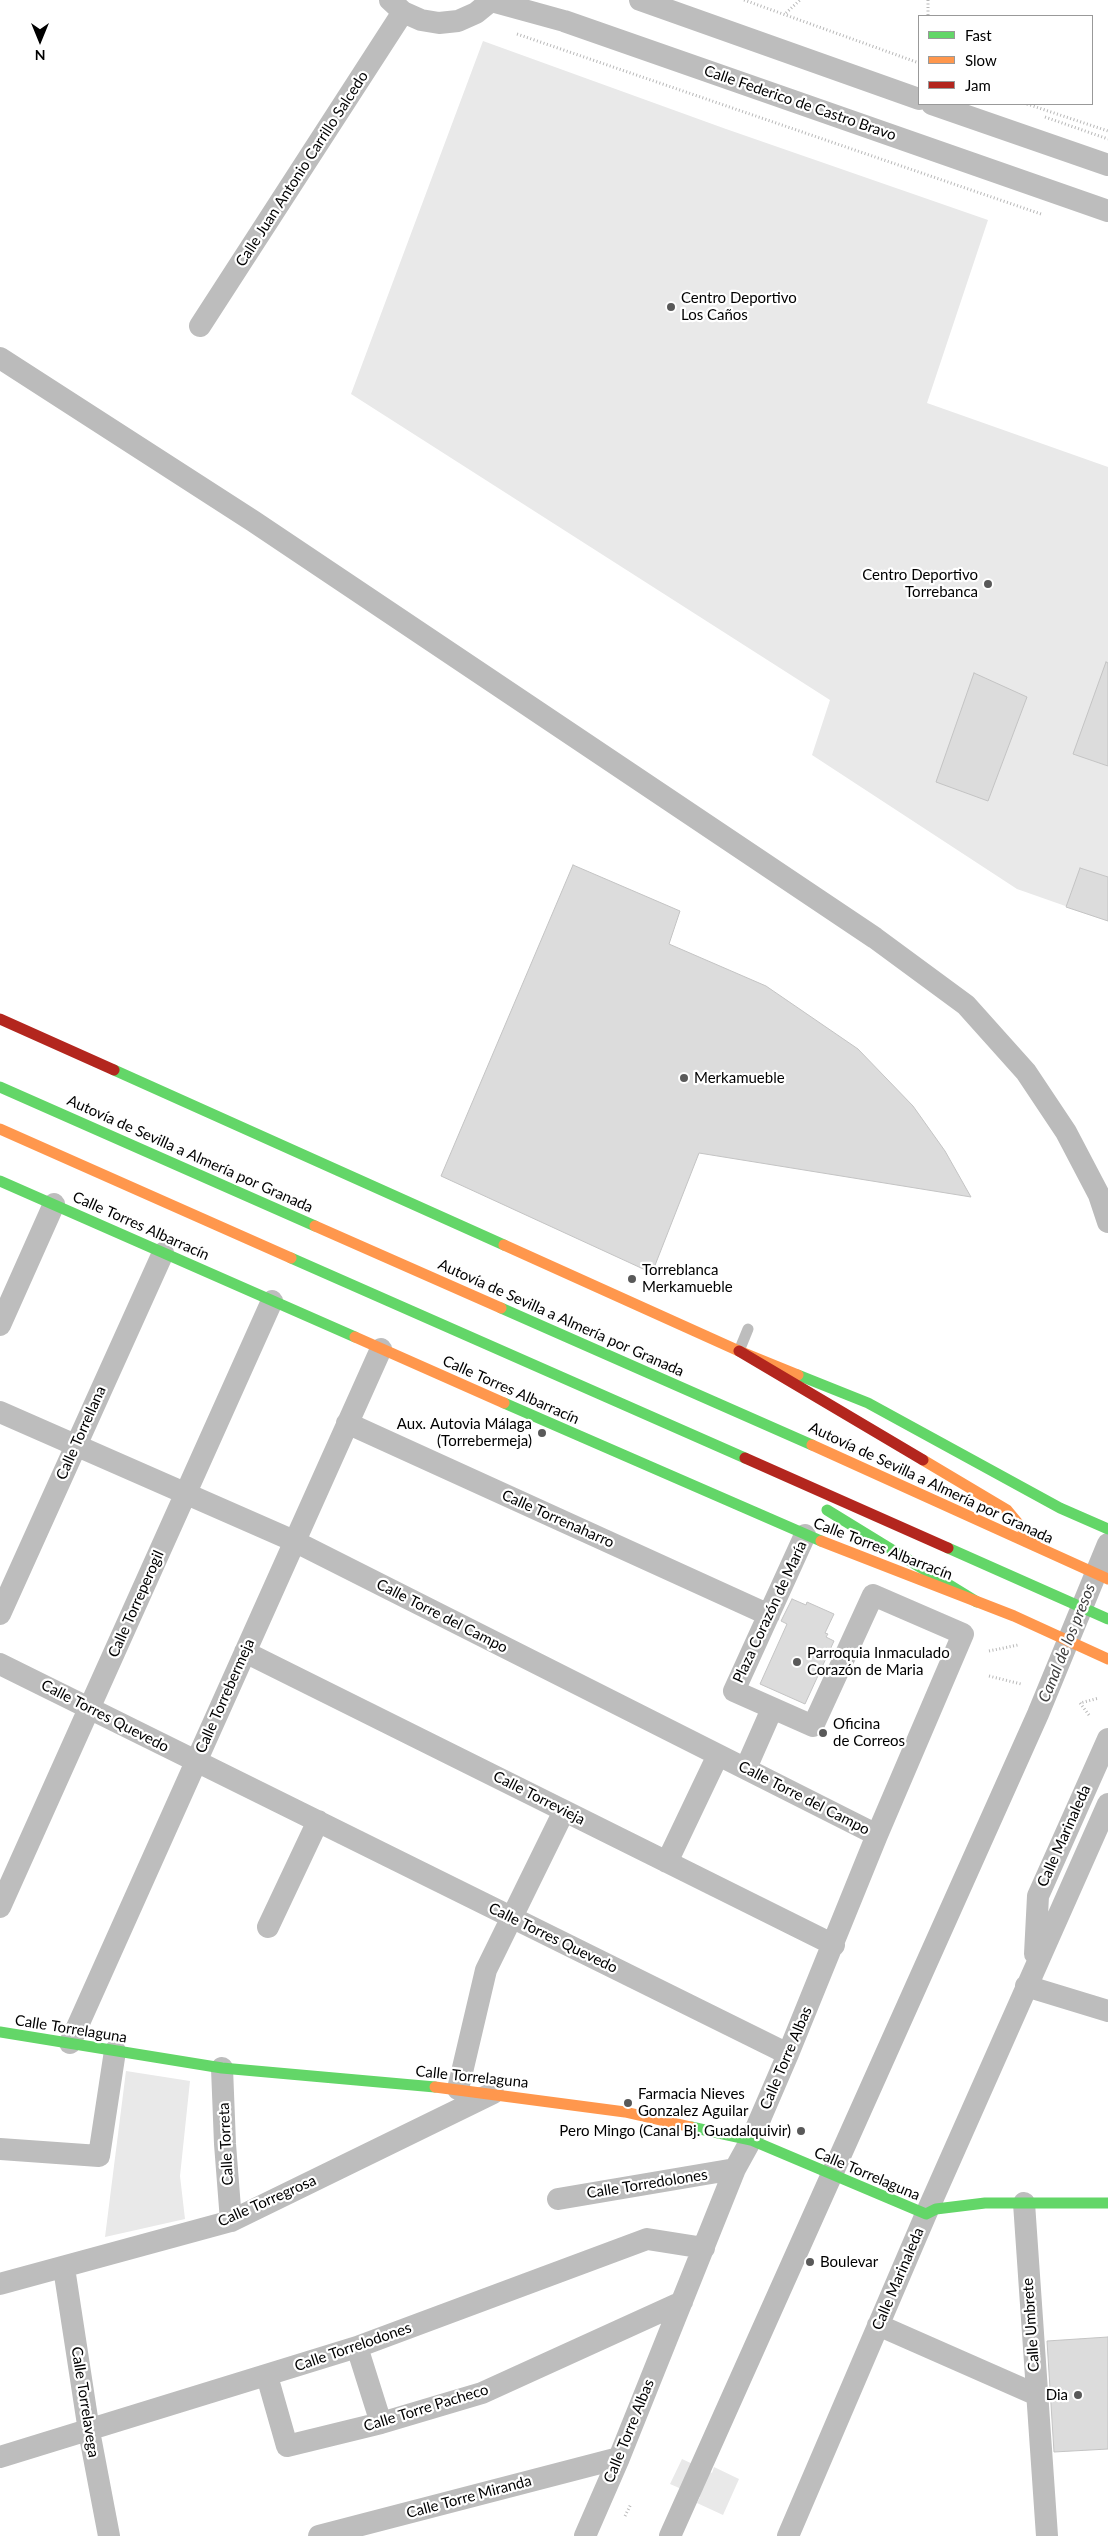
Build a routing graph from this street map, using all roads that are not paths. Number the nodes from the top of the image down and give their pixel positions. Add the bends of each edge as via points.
1 (640, 0) edge
2 (491, 1) edge
3 (397, 6) edge
4 (918, 99) edge
5 (935, 105) edge
6 (1108, 165) edge
7 (1108, 211) edge
8 (200, 326) dead end
9 (0, 1019) edge
10 (0, 1087) edge
11 (0, 1129) edge
12 (0, 1180) edge
13 (54, 1204) junction
14 (163, 1252) junction
15 (272, 1301) junction
16 (0, 1325) edge
17 (748, 1329) dead end
18 (381, 1349) junction
19 (739, 1351) junction
20 (0, 1412) edge
21 (347, 1423) junction
22 (76, 1445) junction
23 (734, 1454) junction
24 (185, 1493) junction
25 (1108, 1529) edge
26 (805, 1535) junction
27 (294, 1541) junction
28 (1040, 1550) junction
29 (1108, 1579) edge
30 (977, 1602) junction
31 (0, 1614) edge
32 (769, 1615) junction
33 (1108, 1619) edge
34 (963, 1634) joint
35 (245, 1652) junction
36 (1108, 1660) edge
37 (0, 1664) edge
38 (90, 1707) junction
39 (772, 1709) junction
40 (1108, 1739) edge
41 (718, 1754) junction
42 (196, 1762) junction
43 (746, 1768) junction
44 (1108, 1804) edge
45 (564, 1811) junction
46 (318, 1821) junction
47 (877, 1835) junction
48 (667, 1862) junction
49 (0, 1907) edge
50 (510, 1917) junction
51 (268, 1927) dead end
52 (834, 1945) junction
53 (1030, 1977) junction
54 (1108, 2011) edge
55 (0, 2032) edge
56 (70, 2043) junction
57 (115, 2051) junction
58 (788, 2054) junction
59 (222, 2068) junction
60 (458, 2089) junction
61 (493, 2093) junction
62 (751, 2140) junction
63 (0, 2148) edge
64 (735, 2169) junction
65 (558, 2199) dead end
66 (1024, 2203) junction
67 (1108, 2203) edge
68 (926, 2214) junction
69 (231, 2221) junction
70 (704, 2248) junction
71 (64, 2268) junction
72 (0, 2284) edge
73 (682, 2302) junction
74 (878, 2325) junction
75 (357, 2347) junction
76 (267, 2376) junction
77 (1037, 2395) junction
78 (381, 2423) junction
79 (89, 2431) junction
80 (0, 2457) edge
81 (619, 2458) junction
82 (109, 2536) edge
83 (319, 2536) edge
84 (585, 2536) edge
85 (788, 2536) edge
86 (1047, 2536) edge

1 - 4 street
2 - 3 street via 476,13 439,23 421,20
2 - 7 street, Calle Federico de Castro Bravo via 564,21
3 - 8 street, Calle Juan Antonio Carrillo Salcedo
5 - 6 street
9 - 19 main road
10 - 28 main road, Autovía de Sevilla a Almería por Granada via 894,1481
11 - 23 main road
12 - 13 main road, Calle Torres Albarracín
13 - 14 main road, Calle Torres Albarracín
13 - 16 street
14 - 15 main road, Calle Torres Albarracín
14 - 22 street, Calle Torrellana
15 - 18 main road, Calle Torres Albarracín
15 - 24 street, Calle Torreperogil
17 - 19 lane
18 - 21 street, Calle Torrebermeja
18 - 26 main road, Calle Torres Albarracín
19 - 25 main road via 868,1403 1060,1508
19 - 28 main road via 1007,1510
20 - 22 street, Calle Torre del Campo
21 - 27 street, Calle Torrebermeja
21 - 32 street, Calle Torrenaharro
22 - 24 street, Calle Torre del Campo
22 - 31 street, Calle Torrellana
23 - 30 main road
23 - 33 main road
24 - 27 street, Calle Torre del Campo
24 - 38 street, Calle Torreperogil
26 - 30 main road, Calle Torres Albarracín
26 - 32 street, Plaza Corazón de María
27 - 35 street, Calle Torrebermeja
27 - 41 street, Calle Torre del Campo
28 - 29 main road, Autovía de Sevilla a Almería por Granada
30 - 36 main road, Calle Torres Albarracín
32 - 39 street, Plaza Corazón de María via 734,1691
34 - 39 street, Plaza Corazón de María via 873,1595 813,1726
34 - 47 street, Calle Torre Albas
35 - 42 street, Calle Torrebermeja
35 - 45 street, Calle Torrevieja
37 - 38 street, Calle Torres Quevedo
38 - 42 street, Calle Torres Quevedo
38 - 49 street, Calle Torreperogil
39 - 43 street
40 - 53 street, Calle Marinaleda via 1038,1896
41 - 43 street, Calle Torre del Campo
41 - 48 street
42 - 46 street, Calle Torres Quevedo
42 - 56 street, Calle Torrebermeja
43 - 47 street, Calle Torre del Campo
44 - 53 street, Calle Marinaleda
45 - 48 street, Calle Torrevieja
45 - 50 street
46 - 50 street, Calle Torres Quevedo
46 - 51 street
47 - 52 street, Calle Torre Albas
48 - 52 street, Calle Torrevieja
50 - 58 street, Calle Torres Quevedo
50 - 60 street via 486,1970
52 - 58 street, Calle Torre Albas
53 - 54 street
53 - 68 street, Calle Marinaleda
55 - 56 main road, Calle Torrelaguna
56 - 57 main road, Calle Torrelaguna
57 - 59 main road, Calle Torrelaguna
57 - 63 street via 99,2156
58 - 62 street, Calle Torre Albas
59 - 60 main road, Calle Torrelaguna
59 - 69 street, Calle Torreta
60 - 61 main road, Calle Torrelaguna
61 - 62 main road, Calle Torrelaguna via 625,2112
61 - 69 street, Calle Torregrosa
62 - 64 street, Calle Torre Albas
62 - 68 main road, Calle Torrelaguna
64 - 65 street, Calle Torredolones
64 - 70 street, Calle Torre Albas
66 - 67 main road
66 - 68 main road via 985,2203 936,2209
66 - 77 street, Calle Umbrete
68 - 74 street, Calle Marinaleda
69 - 71 street, Calle Torregrosa
70 - 73 street, Calle Torre Albas
70 - 75 street, Calle Torrelodones via 647,2239
71 - 72 street, Calle Torregrosa
71 - 79 street, Calle Torrelavega
73 - 78 street, Calle Torre Pacheco via 482,2393
73 - 81 street, Calle Torre Albas
74 - 77 street
74 - 85 street, Calle Marinaleda
75 - 76 street, Calle Torrelodones
75 - 78 street
76 - 78 street, Calle Torre Pacheco via 288,2446
76 - 79 street, Calle Torrelodones
77 - 86 street, Calle Umbrete
79 - 80 street, Calle Torrelodones
79 - 82 street, Calle Torrelavega
81 - 83 street, Calle Torre Miranda
81 - 84 street, Calle Torre Albas

